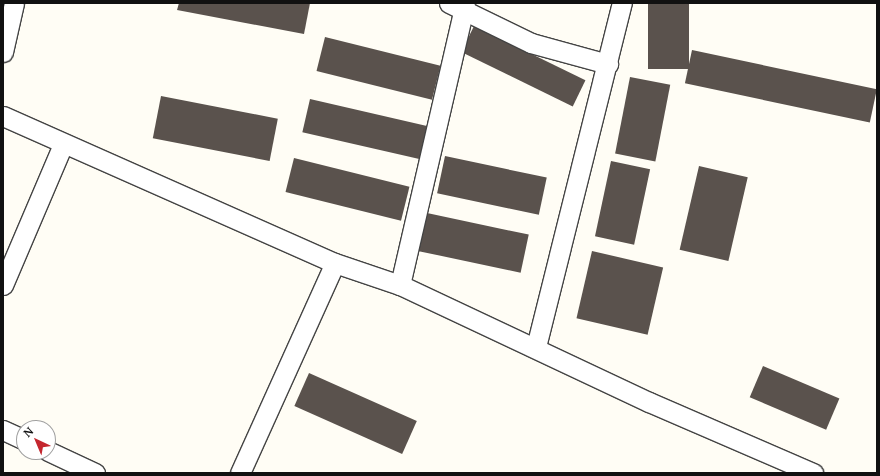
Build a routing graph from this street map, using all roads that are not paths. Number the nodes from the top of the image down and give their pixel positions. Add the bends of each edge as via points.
1 (14, 3) edge
2 (622, 3) edge
3 (460, 5) edge
4 (3, 52) edge
5 (608, 64) junction
6 (3, 116) edge
7 (63, 144) junction
8 (335, 263) junction
9 (3, 285) edge
10 (400, 285) junction
11 (536, 347) junction
12 (3, 430) edge
13 (16, 436) edge
14 (56, 455) edge
15 (95, 473) edge
16 (240, 473) edge
17 (812, 473) edge

1 - 4 lane
2 - 5 lane
3 - 5 lane via 531,43
3 - 10 lane
5 - 11 lane
6 - 7 lane
7 - 8 lane
7 - 9 lane
8 - 10 lane
8 - 16 lane
10 - 11 lane
11 - 17 lane via 649,402
12 - 13 lane
14 - 15 lane

